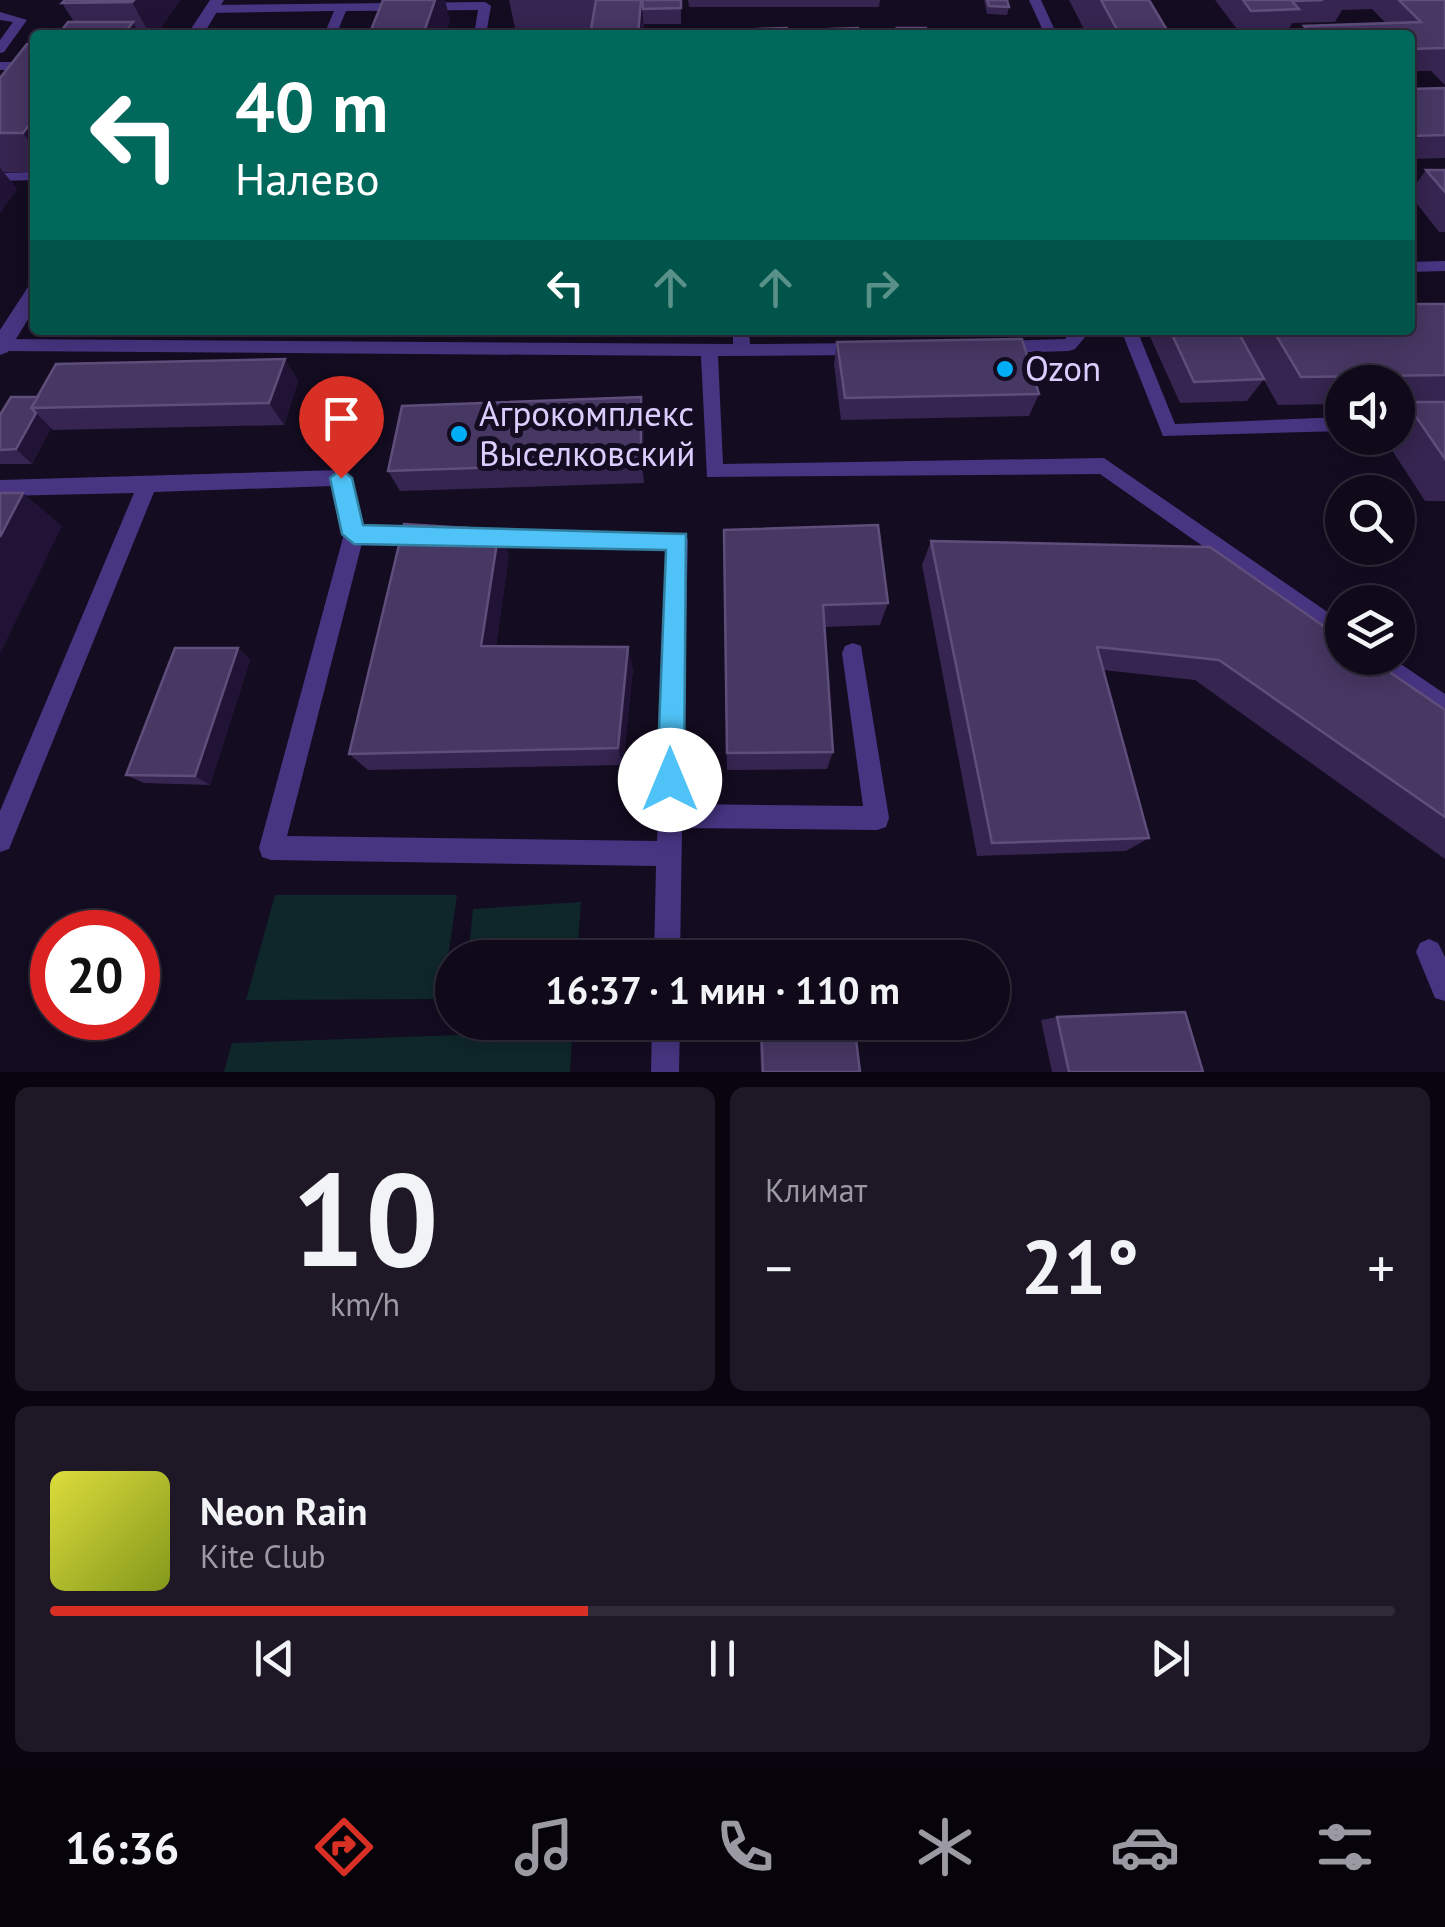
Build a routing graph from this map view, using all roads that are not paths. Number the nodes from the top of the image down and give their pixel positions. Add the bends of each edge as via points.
1 (1035, 0) edge
2 (486, 3) edge
3 (214, 5) edge
4 (341, 8) junction
5 (0, 16) edge
6 (198, 30) edge
7 (332, 30) edge
8 (481, 30) edge
9 (1049, 30) edge
10 (0, 49) edge
11 (0, 66) edge
12 (30, 66) edge
13 (30, 82) edge
14 (24, 89) edge
15 (30, 176) edge
16 (0, 177) edge
17 (1445, 266) edge
18 (1415, 267) edge
19 (30, 302) edge
20 (741, 335) edge
21 (1078, 335) edge
22 (1131, 335) edge
23 (390, 337) edge
24 (0, 346) edge
25 (973, 347) edge
26 (877, 348) edge
27 (709, 350) junction
28 (742, 351) junction
29 (1325, 425) edge
30 (147, 485) junction
31 (0, 488) edge
32 (354, 534) junction
33 (1325, 622) edge
34 (853, 653) dead end
35 (1399, 675) edge
36 (1445, 707) edge
37 (670, 816) junction
38 (0, 840) edge
39 (668, 854) junction
40 (666, 940) edge
41 (1429, 952) dead end
42 (1445, 988) edge
43 (666, 1040) edge
44 (665, 1072) edge

1 - 9 lane
2 - 4 lane
2 - 8 lane
3 - 4 lane
3 - 6 street
4 - 7 lane
5 - 10 lane via 21,20
11 - 12 lane
13 - 14 lane
15 - 16 lane
17 - 18 lane
19 - 24 street
20 - 28 lane
21 - 25 lane via 1069,345
22 - 29 lane via 1169,430
23 - 24 lane
23 - 27 lane
26 - 28 lane
27 - 28 lane
27 - 33 lane via 714,472 1104,466
30 - 31 lane
30 - 32 lane via 341,478
30 - 38 lane
32 - 37 lane via 678,540
32 - 39 lane via 271,848
34 - 37 lane via 877,818
35 - 36 lane
37 - 39 lane
39 - 40 lane
41 - 42 lane
43 - 44 lane

